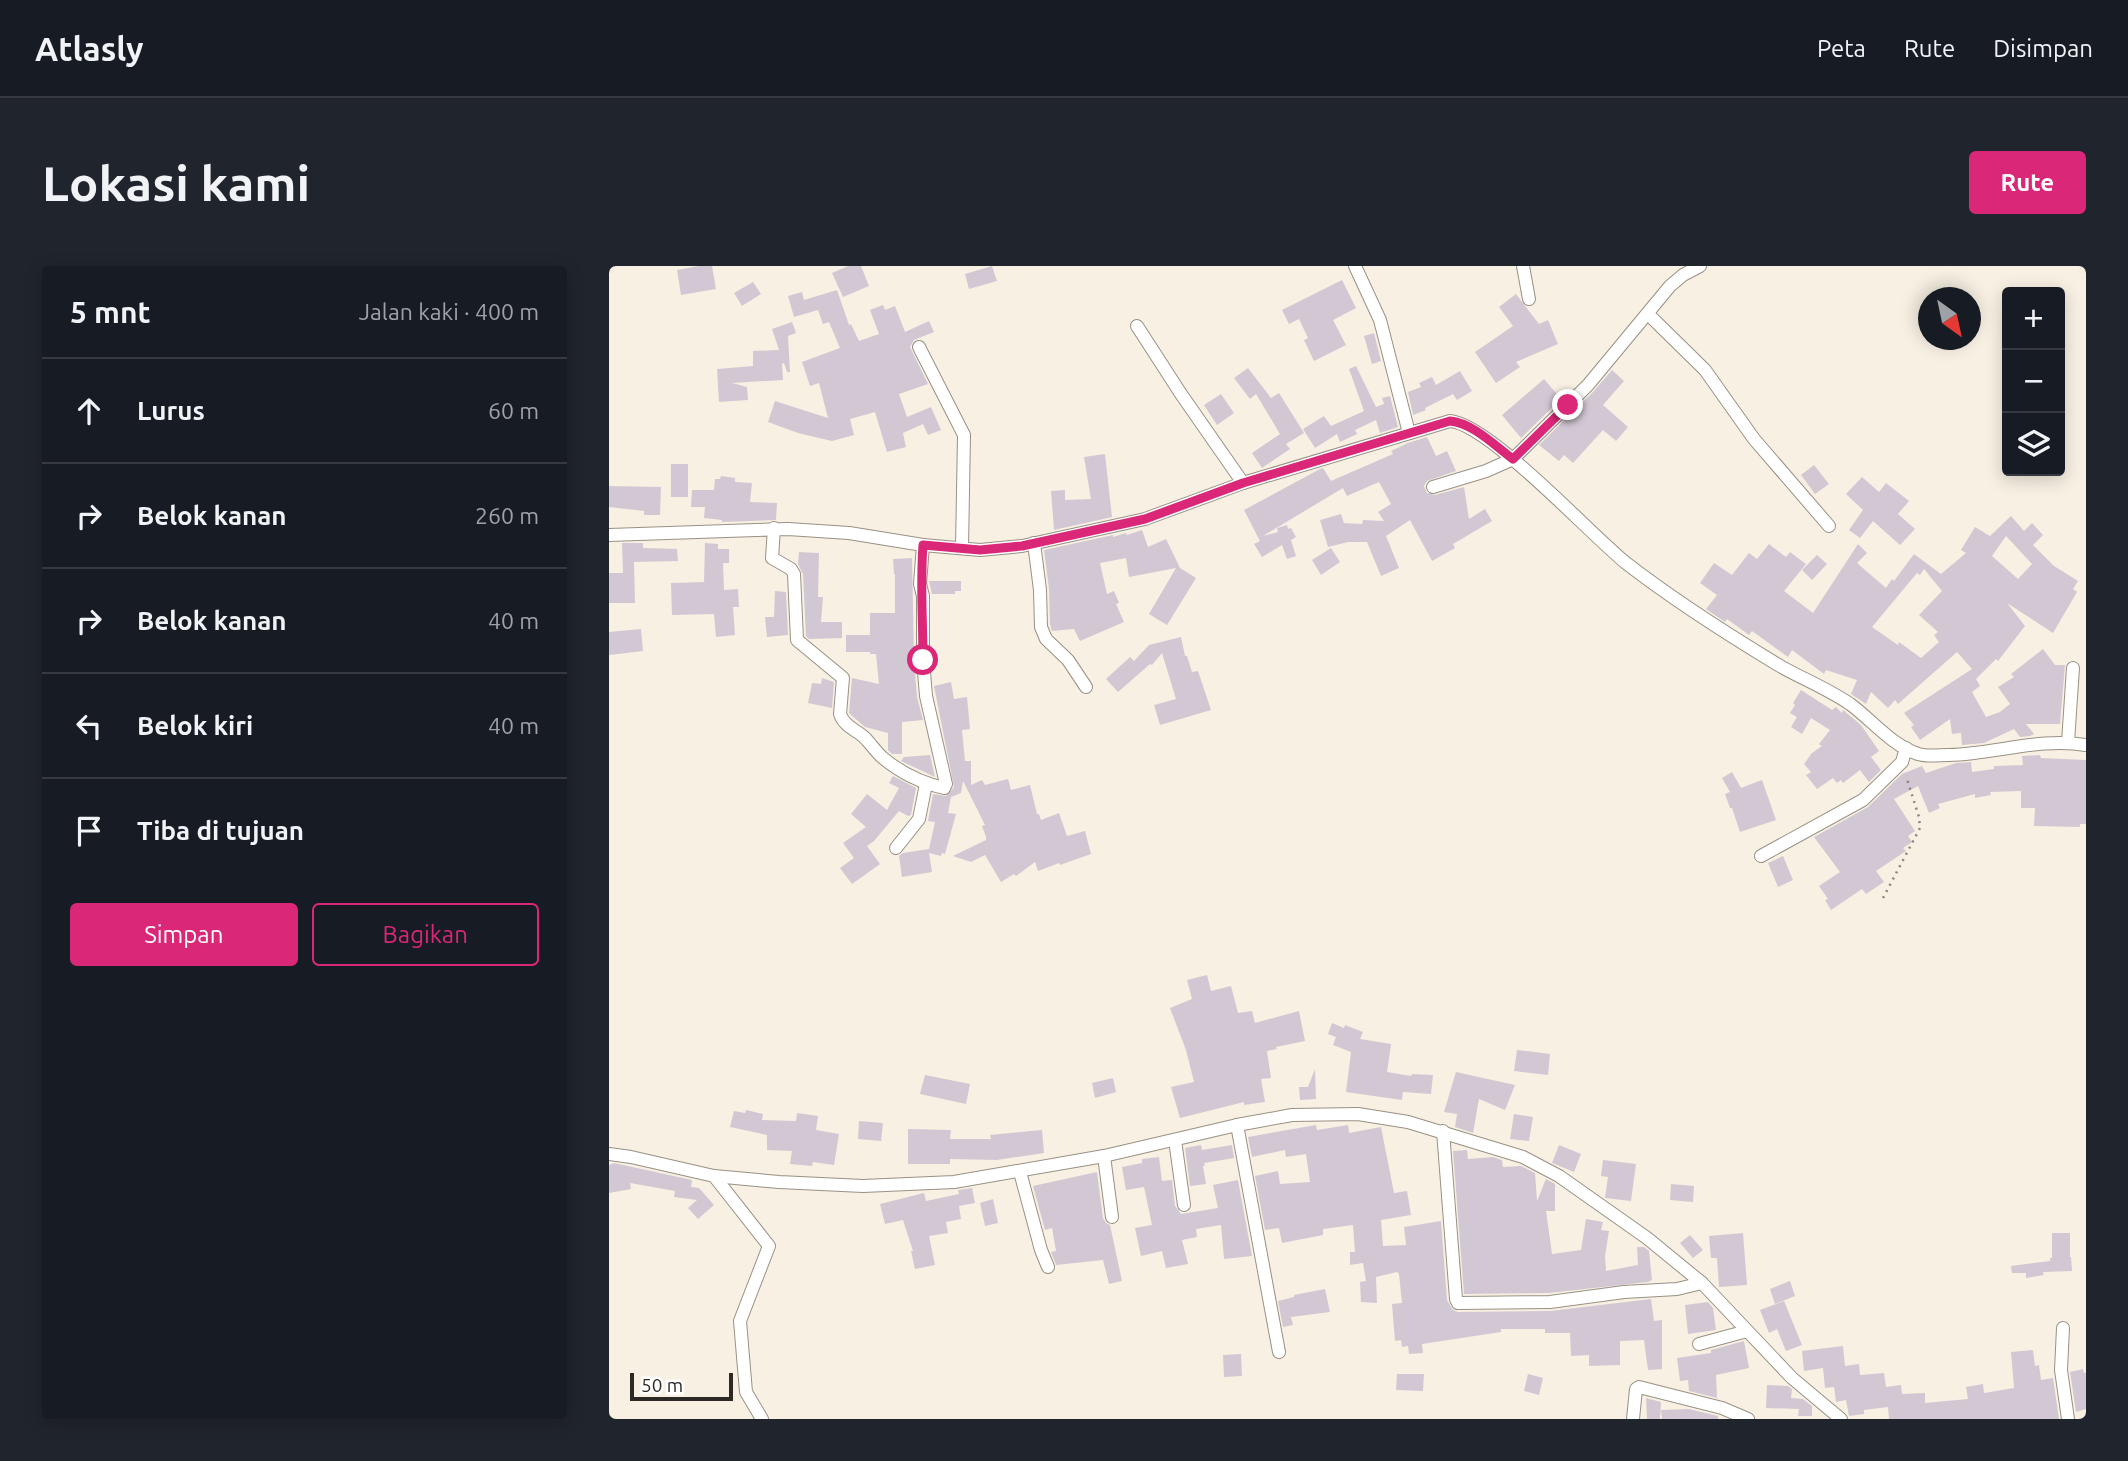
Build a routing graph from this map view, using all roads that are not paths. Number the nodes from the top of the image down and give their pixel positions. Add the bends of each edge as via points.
1 (1355, 266) edge
2 (1523, 266) edge
3 (1700, 266) edge
4 (1529, 299) dead end
5 (1648, 314) junction
6 (1137, 326) dead end
7 (919, 347) dead end
8 (1409, 433) junction
9 (1513, 459) junction
10 (1243, 483) junction
11 (1433, 487) dead end
12 (1829, 526) dead end
13 (774, 528) junction
14 (609, 535) edge
15 (1034, 543) junction
16 (923, 545) junction
17 (962, 548) junction
18 (2073, 668) dead end
19 (1086, 687) dead end
20 (2068, 742) junction
21 (2086, 746) edge
22 (1906, 748) junction
23 (926, 784) junction
24 (896, 848) dead end
25 (1761, 856) dead end
26 (1237, 1125) junction
27 (1443, 1132) junction
28 (1175, 1139) junction
29 (609, 1154) edge
30 (1104, 1156) junction
31 (1020, 1172) junction
32 (714, 1175) junction
33 (1184, 1205) dead end
34 (1112, 1217) dead end
35 (1048, 1267) dead end
36 (1702, 1283) junction
37 (2063, 1328) dead end
38 (1747, 1331) junction
39 (1699, 1344) dead end
40 (1279, 1352) dead end
41 (762, 1419) edge
42 (1633, 1419) edge
43 (1748, 1419) edge
44 (1841, 1419) edge
45 (2068, 1419) edge

1 - 8 street via 1380,320
2 - 4 street
3 - 5 street via 1677,279
5 - 9 street via 1588,385
5 - 12 street via 1705,370 1754,439
6 - 10 street
7 - 17 street via 964,435
8 - 9 street via 1455,422
8 - 10 street
9 - 11 street
9 - 22 street via 1625,562 1723,632 1849,704
10 - 15 street via 1145,519
13 - 14 street
13 - 16 street
13 - 23 street via 772,558 795,574 797,640 844,680 842,720 882,758
15 - 17 street
15 - 19 street via 1041,627
16 - 17 street
16 - 23 street via 924,677 946,785
18 - 20 street
20 - 21 street
20 - 22 street via 1928,756
22 - 25 street via 1902,762 1863,800
23 - 24 street via 919,819
26 - 27 street via 1292,1115 1343,1113
26 - 28 street
26 - 40 street
27 - 36 street via 1543,1166 1647,1238
27 - 36 street via 1458,1303 1550,1302
28 - 30 street
28 - 33 street
29 - 32 street
30 - 31 street
30 - 34 street
31 - 32 street via 954,1182 863,1185
31 - 35 street
32 - 41 street via 769,1247 740,1321 746,1392
36 - 38 street
37 - 45 street via 2061,1370
38 - 39 street
38 - 44 street via 1798,1384
42 - 43 street via 1640,1387

